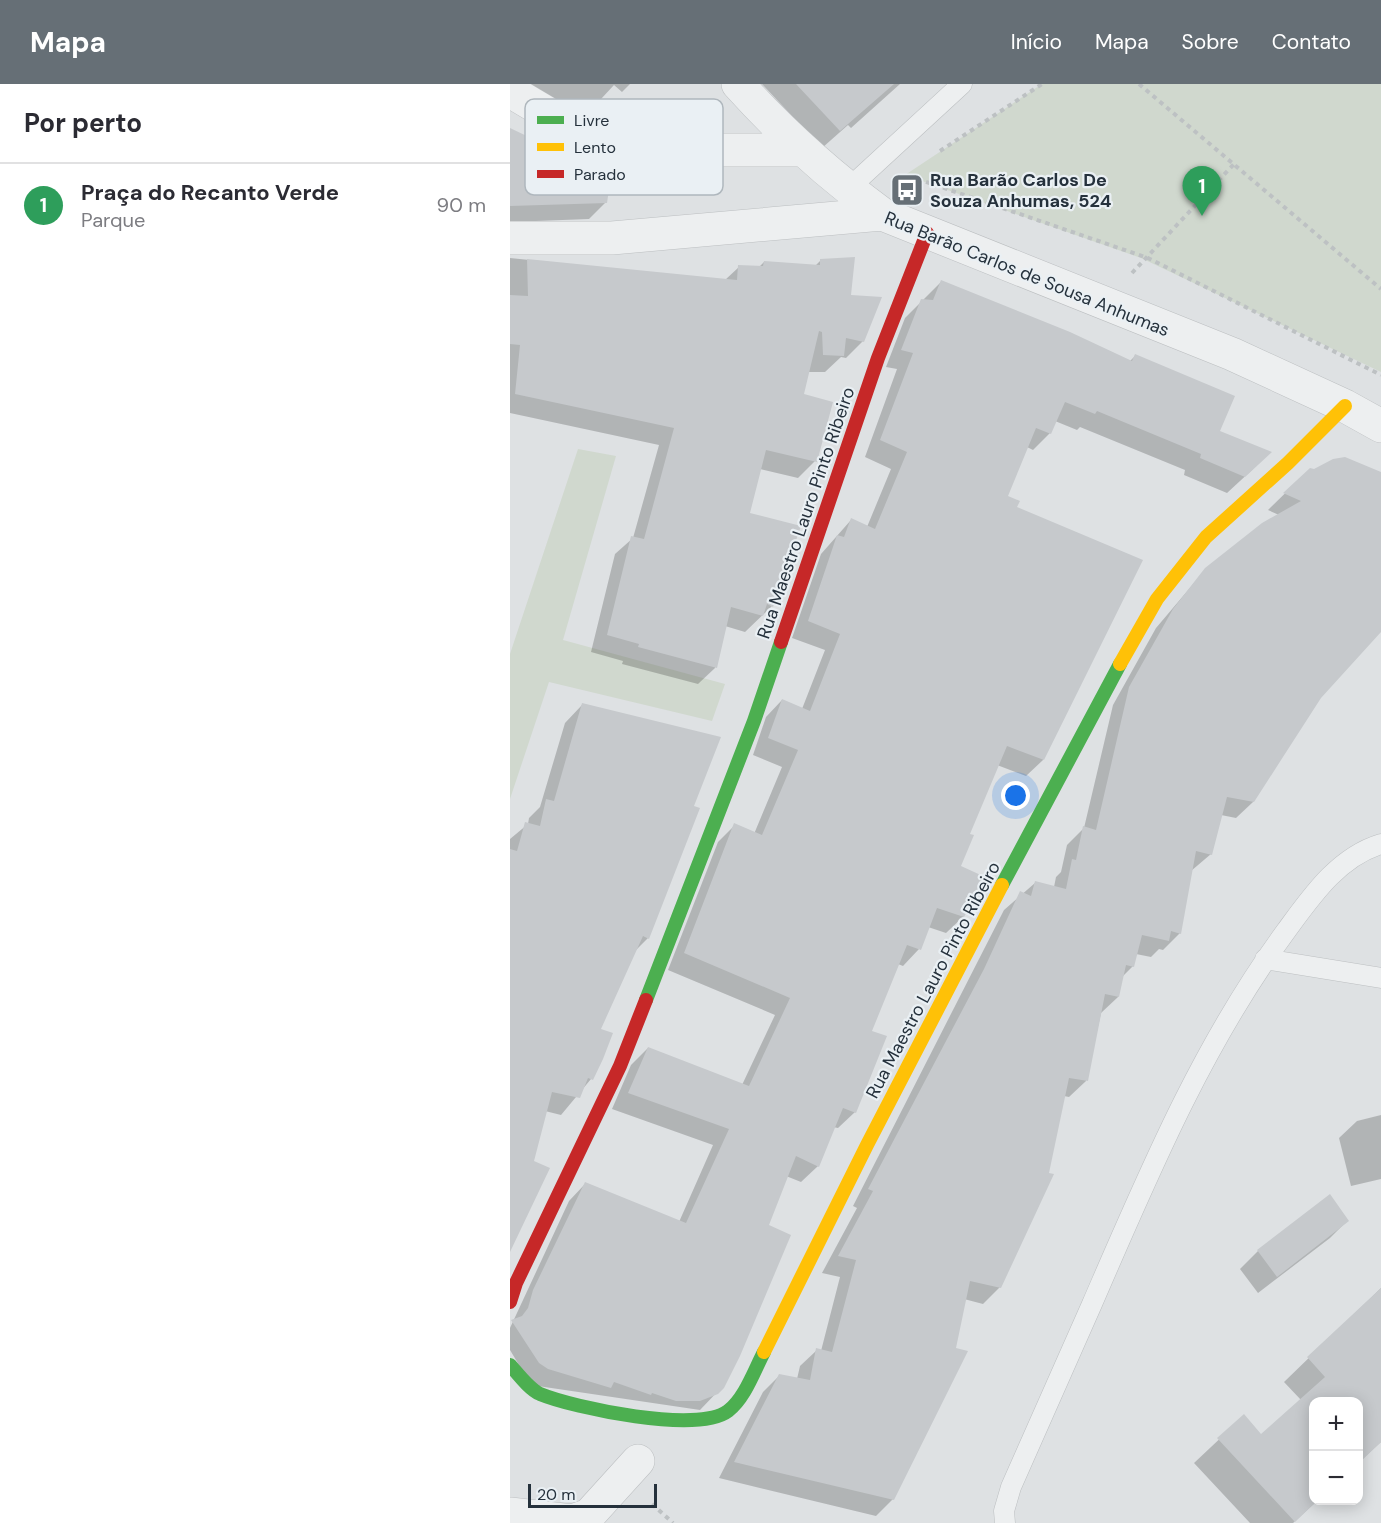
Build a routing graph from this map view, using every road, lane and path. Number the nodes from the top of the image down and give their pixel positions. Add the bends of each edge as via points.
1 (738, 84) edge
2 (962, 84) edge
3 (1042, 84) edge
4 (1139, 84) edge
5 (510, 91) edge
6 (525, 100) edge
7 (723, 150) edge
8 (803, 150) junction
9 (934, 155) dead end
10 (1234, 164) junction
11 (915, 168) dead end
12 (848, 189) junction
13 (882, 214) junction
14 (927, 233) junction
15 (510, 238) edge
16 (1148, 258) junction
17 (1381, 289) edge
18 (1101, 303) junction
19 (1381, 375) edge
20 (1345, 406) junction
21 (1381, 426) edge
22 (1381, 844) edge
23 (1265, 959) junction
24 (1381, 978) edge
25 (510, 1302) edge
26 (510, 1365) edge
27 (638, 1461) dead end
28 (510, 1514) edge
29 (1005, 1523) edge

1 - 8 street
2 - 12 lane
3 - 9 path
4 - 10 path
5 - 6 street
7 - 8 street
8 - 12 street
10 - 16 path
10 - 17 path
11 - 16 path via 905,175
12 - 13 street
13 - 14 street, Rua Barão Carlos de Sousa Anhumas
13 - 15 street, Rua Barão Carlos de Sousa Anhumas via 612,238
14 - 18 street, Rua Barão Carlos de Sousa Anhumas
14 - 25 street, Rua Maestro Lauro Pinto Ribeiro via 878,358 754,721 620,1066
16 - 18 path
16 - 19 path
18 - 20 street, Rua Barão Carlos de Sousa Anhumas via 1232,354
20 - 21 street, Rua Barão Carlos de Sousa Anhumas
20 - 26 street, Rua Maestro Lauro Pinto Ribeiro via 1206,537 1157,599 1078,739 739,1399 711,1420 649,1418 598,1410 537,1393
22 - 23 lane via 1322,882
23 - 24 lane
23 - 29 lane via 1208,1053 1154,1162 1011,1487
27 - 28 street via 589,1515 572,1521

